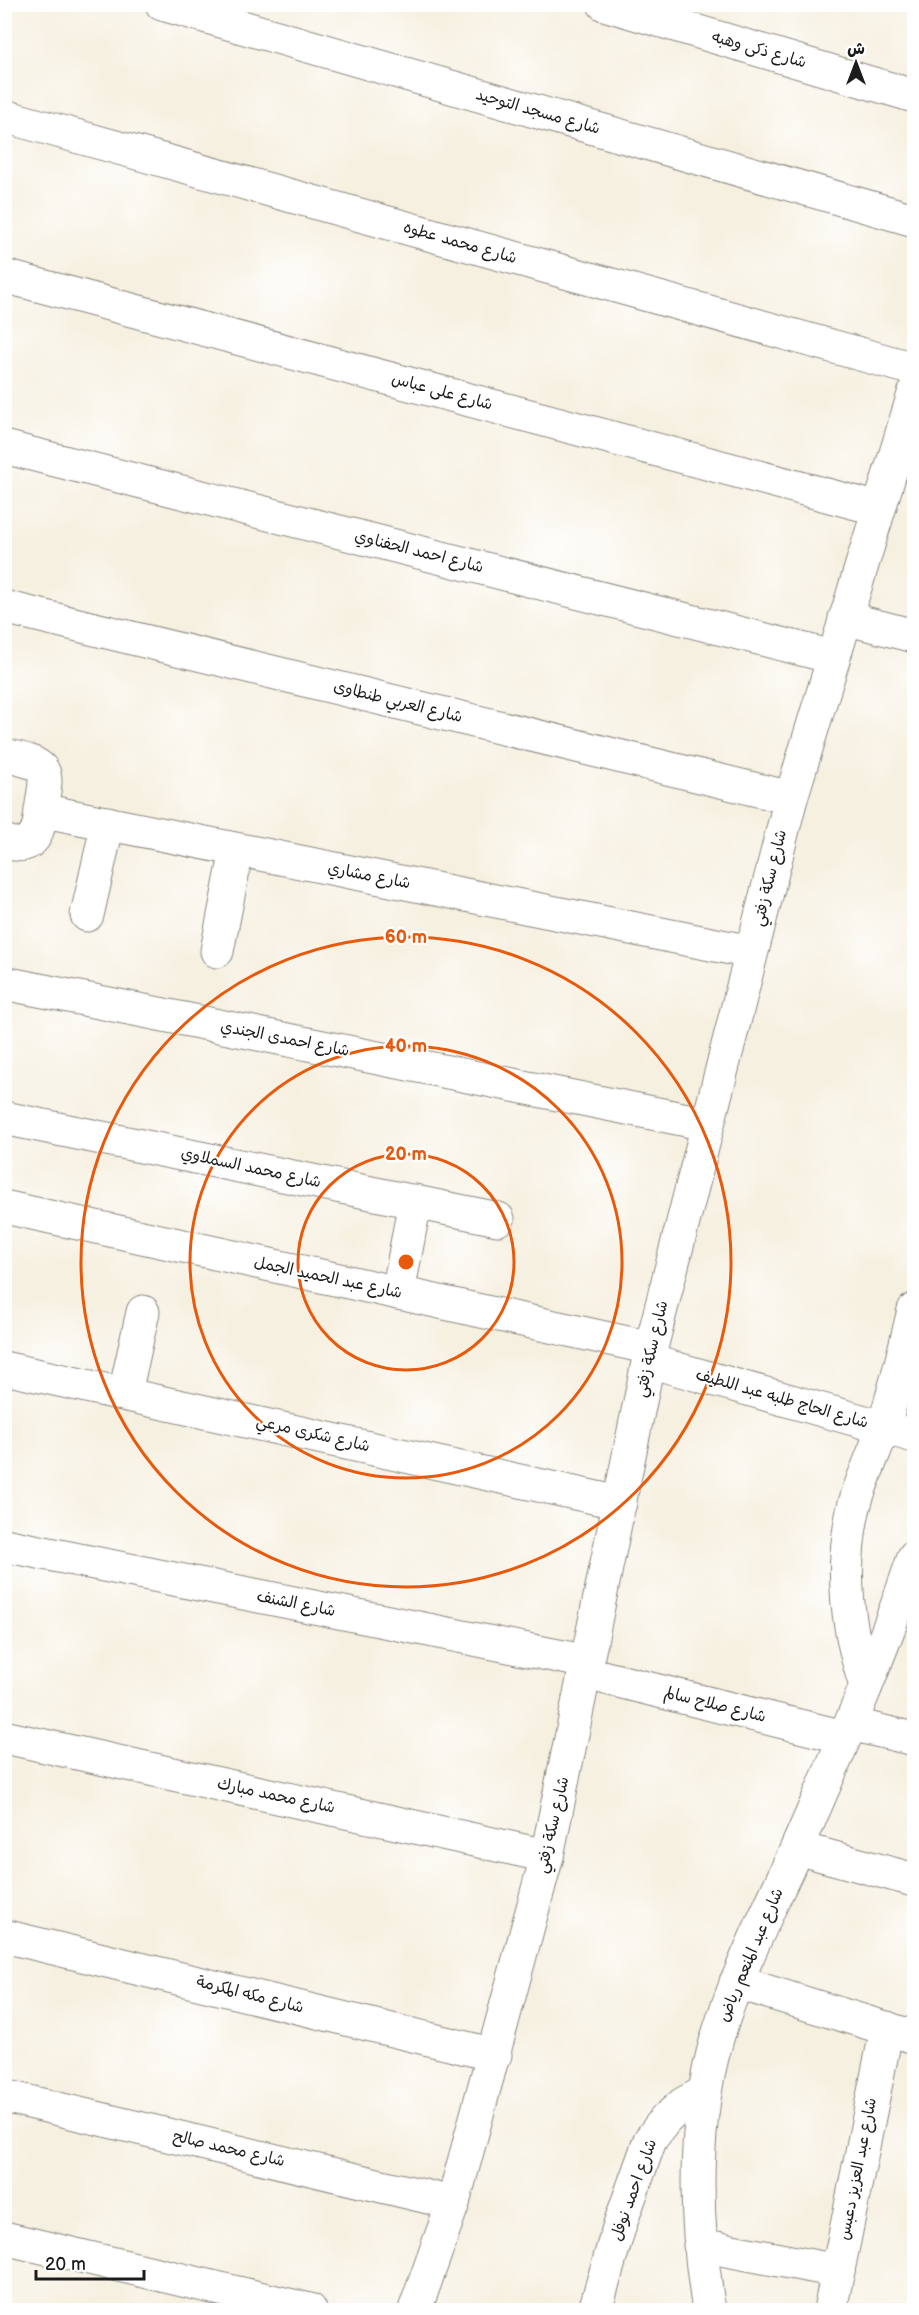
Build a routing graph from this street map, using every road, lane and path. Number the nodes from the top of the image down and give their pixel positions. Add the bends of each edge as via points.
1 (162, 4) edge
2 (604, 4) edge
3 (915, 96) edge
4 (4, 116) edge
5 (915, 220) edge
6 (4, 276) edge
7 (915, 369) edge
8 (915, 394) edge
9 (4, 447) edge
10 (879, 508) junction
11 (4, 607) edge
12 (845, 618) junction
13 (915, 636) edge
14 (833, 657) junction
15 (4, 755) edge
16 (791, 798) junction
17 (40, 818) junction
18 (108, 823) junction
19 (4, 842) edge
20 (237, 850) junction
21 (87, 915) dead end
22 (217, 951) dead end
23 (751, 952) junction
24 (4, 982) edge
25 (4, 1118) edge
26 (707, 1124) junction
27 (415, 1201) junction
28 (4, 1207) edge
29 (498, 1219) dead end
30 (398, 1293) junction
31 (915, 1310) edge
32 (143, 1312) dead end
33 (650, 1355) junction
34 (4, 1368) edge
35 (125, 1393) junction
36 (883, 1427) junction
37 (915, 1436) edge
38 (620, 1503) junction
39 (4, 1545) edge
40 (912, 1573) edge
41 (587, 1668) junction
42 (866, 1686) junction
43 (847, 1730) junction
44 (4, 1737) edge
45 (915, 1739) edge
46 (797, 1848) junction
47 (547, 1856) junction
48 (915, 1880) edge
49 (4, 1936) edge
50 (736, 1982) junction
51 (901, 2033) edge
52 (495, 2055) junction
53 (705, 2092) junction
54 (4, 2096) edge
55 (453, 2203) junction
56 (4, 2238) edge
57 (700, 2245) junction
58 (838, 2271) junction
59 (310, 2310) edge
60 (415, 2310) edge
61 (595, 2310) edge
62 (709, 2310) edge
63 (830, 2310) edge

1 - 5 street, شارع مسجد التوحيد
2 - 3 street, شارع ذكى وهبه
4 - 7 street, شارع محمد عطوه
6 - 10 street, شارع على عباس
8 - 10 street, شارع سكة زفتي
9 - 14 street, شارع احمد الحفناوي
10 - 12 street, شارع سكة زفتي
11 - 16 street, شارع العربي طنطاوى
12 - 13 street
12 - 14 street, شارع سكة زفتي
14 - 16 street, شارع سكة زفتي
15 - 17 street via 32,761 42,770 45,778
16 - 23 street, شارع سكة زفتي
17 - 18 street, شارع مشاري via 50,813
17 - 19 street via 28,843
18 - 20 street, شارع مشاري
18 - 21 street
20 - 22 street
20 - 23 street, شارع مشاري
23 - 26 street, شارع سكة زفتي
24 - 26 street, شارع احمدى الجندي
25 - 27 street, شارع محمد السملاوي
26 - 33 street, شارع سكة زفتي
27 - 29 street, شارع محمد السملاوي
27 - 30 street
28 - 30 street, شارع عبد الحميد الجمل
30 - 33 street, شارع عبد الحميد الجمل
31 - 36 street
32 - 35 street
33 - 36 street, شارع الحاج طلبه عبد اللطيف
33 - 38 street, شارع سكة زفتي
34 - 35 street, شارع شكرى مرعي
35 - 38 street, شارع شكرى مرعي
36 - 37 street, شارع الحاج طلبه عبد اللطيف
36 - 42 street via 854,1511 847,1555 848,1618
38 - 41 street, شارع سكة زفتي
39 - 41 street, شارع الشنف
40 - 42 street, شارع عبد المنعم رياض
41 - 43 street, شارع صلاح سالم
41 - 47 street, شارع سكة زفتي
42 - 43 street, شارع عبد المنعم رياض
43 - 45 street, شارع صلاح سالم
43 - 46 street, شارع عبد المنعم رياض
44 - 47 street, شارع محمد مبارك
46 - 48 street
46 - 50 street, شارع عبد المنعم رياض
47 - 52 street, شارع سكة زفتي
49 - 52 street, شارع مكه المكرمة
50 - 51 street
50 - 53 street, شارع عبد المنعم رياض
51 - 58 street, شارع عبد العزيز دعبس
52 - 55 street, شارع سكة زفتي
53 - 57 street, شارع عبد المنعم رياض via 697,2169
53 - 61 street, شارع احمد نوفل via 683,2104 650,2140
54 - 55 street, شارع محمد صالح
55 - 60 street, شارع سكة زفتي
56 - 59 street
57 - 58 street
57 - 62 street, شارع عبد المنعم رياض
58 - 63 street, شارع عبد العزيز دعبس

